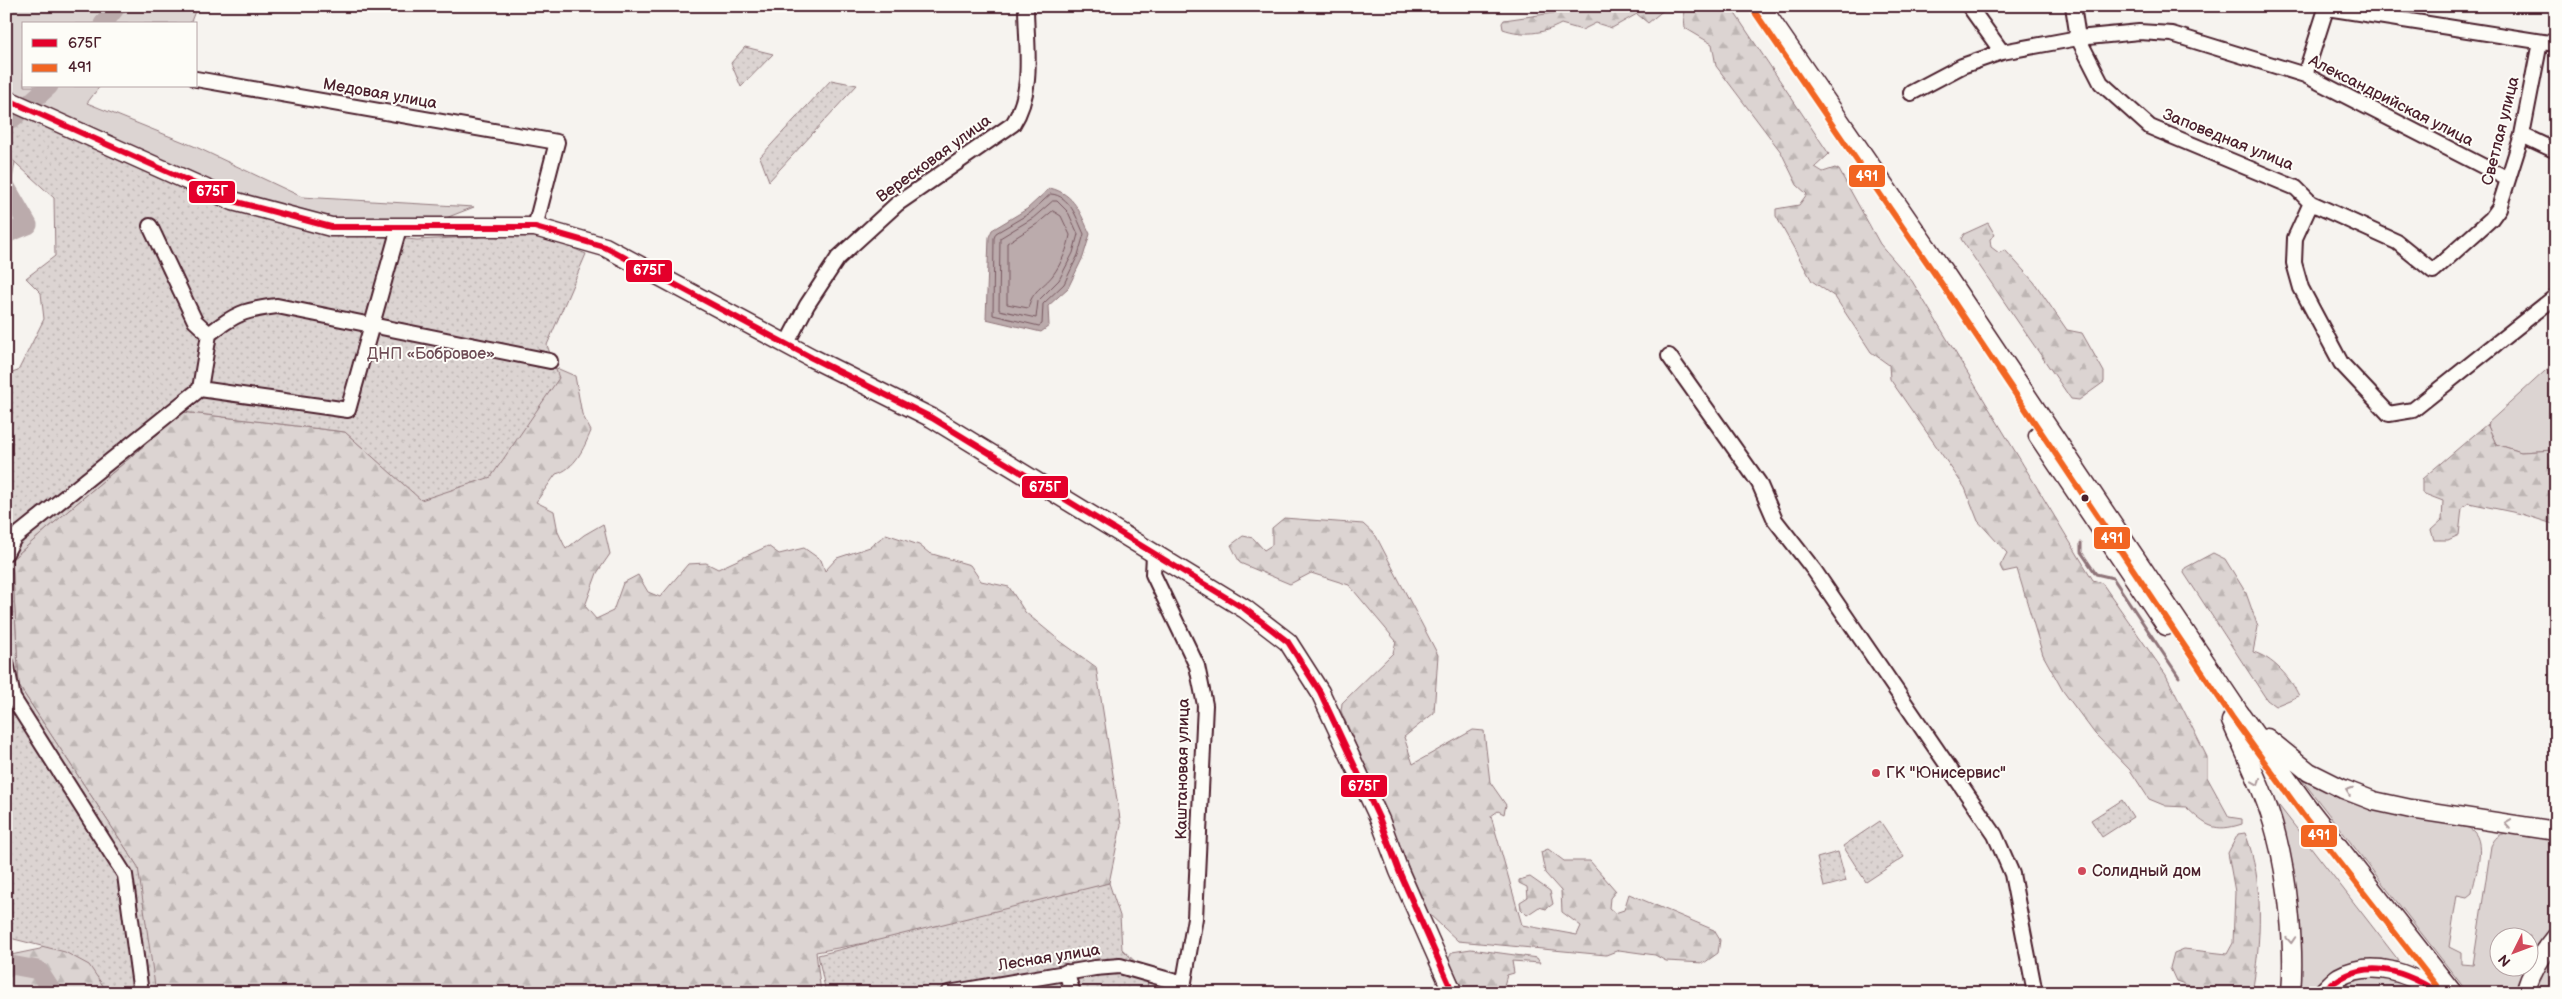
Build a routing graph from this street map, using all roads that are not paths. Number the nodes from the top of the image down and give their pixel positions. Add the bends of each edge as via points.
1 (1026, 6) edge
2 (1761, 6) edge
3 (1969, 6) edge
4 (2072, 6) edge
5 (2327, 7) edge
6 (2078, 38) junction
7 (2540, 42) junction
8 (2556, 44) edge
9 (2002, 52) junction
10 (2304, 75) junction
11 (198, 79) edge
12 (1911, 93) dead end
13 (6, 100) edge
14 (2522, 135) junction
15 (2556, 151) edge
16 (2508, 179) junction
17 (2311, 203) junction
18 (150, 226) dead end
19 (535, 227) junction
20 (400, 228) junction
21 (2556, 296) edge
22 (371, 324) junction
23 (209, 334) junction
24 (787, 342) junction
25 (1669, 356) dead end
26 (550, 362) dead end
27 (200, 389) junction
28 (8, 548) edge
29 (1154, 555) junction
30 (6, 662) edge
31 (8, 685) edge
32 (2235, 716) junction
33 (2556, 832) edge
34 (2556, 937) edge
35 (1066, 972) junction
36 (1182, 989) edge
37 (2439, 992) edge
38 (141, 993) edge
39 (948, 993) edge
40 (1073, 993) edge
41 (1453, 993) edge
42 (2035, 993) edge
43 (2291, 993) edge
44 (2322, 993) edge
45 (2453, 993) edge
46 (2526, 993) edge

1 - 24 street, Вересковая улица via 1028,77 1022,109 1013,124 897,204 838,258
2 - 32 main road via 1946,276
3 - 9 street
4 - 6 street
5 - 7 street
5 - 10 street
6 - 9 street, Александрийская улица
6 - 10 street, Александрийская улица via 2139,32 2172,34
6 - 17 street, Заповедная улица via 2101,83 2150,128 2296,188
7 - 8 street
7 - 14 street, Светлая улица
9 - 12 street, Александрийская улица via 1962,66
10 - 16 street, Александрийская улица
11 - 19 street, Медовая улица via 557,142
13 - 20 main road via 233,202 331,227
14 - 15 street
14 - 16 street, Светлая улица
16 - 17 street, Светлая улица via 2499,208 2491,220 2433,271 2397,242
17 - 21 street via 2295,238 2294,263 2301,288 2341,363 2389,414 2413,410
18 - 23 street via 195,321
19 - 20 main road
19 - 24 main road via 605,247
20 - 22 street
22 - 23 street via 277,306 249,309
22 - 26 street
22 - 27 street via 348,410
23 - 27 street
24 - 29 main road via 812,358 932,418
25 - 42 street via 1759,483 1774,520 1814,570 2005,853
27 - 28 street via 14,538
29 - 36 street, Каштановая улица via 1153,574 1196,666 1205,705 1195,918
29 - 41 main road via 1244,609 1288,642 1320,692 1380,820
30 - 31 street
31 - 38 street via 13,698 125,875
33 -> 32 main road via 2374,801 2309,772
32 - 37 main road via 2300,815
32 -> 43 main road via 2276,835 2289,912 2293,968
32 - 45 main road
34 - 46 main road via 2543,953
35 - 36 street, Лесная улица via 1120,966
35 - 39 street, Лесная улица
35 - 40 street
37 - 44 main road via 2394,970 2363,969 2339,977

